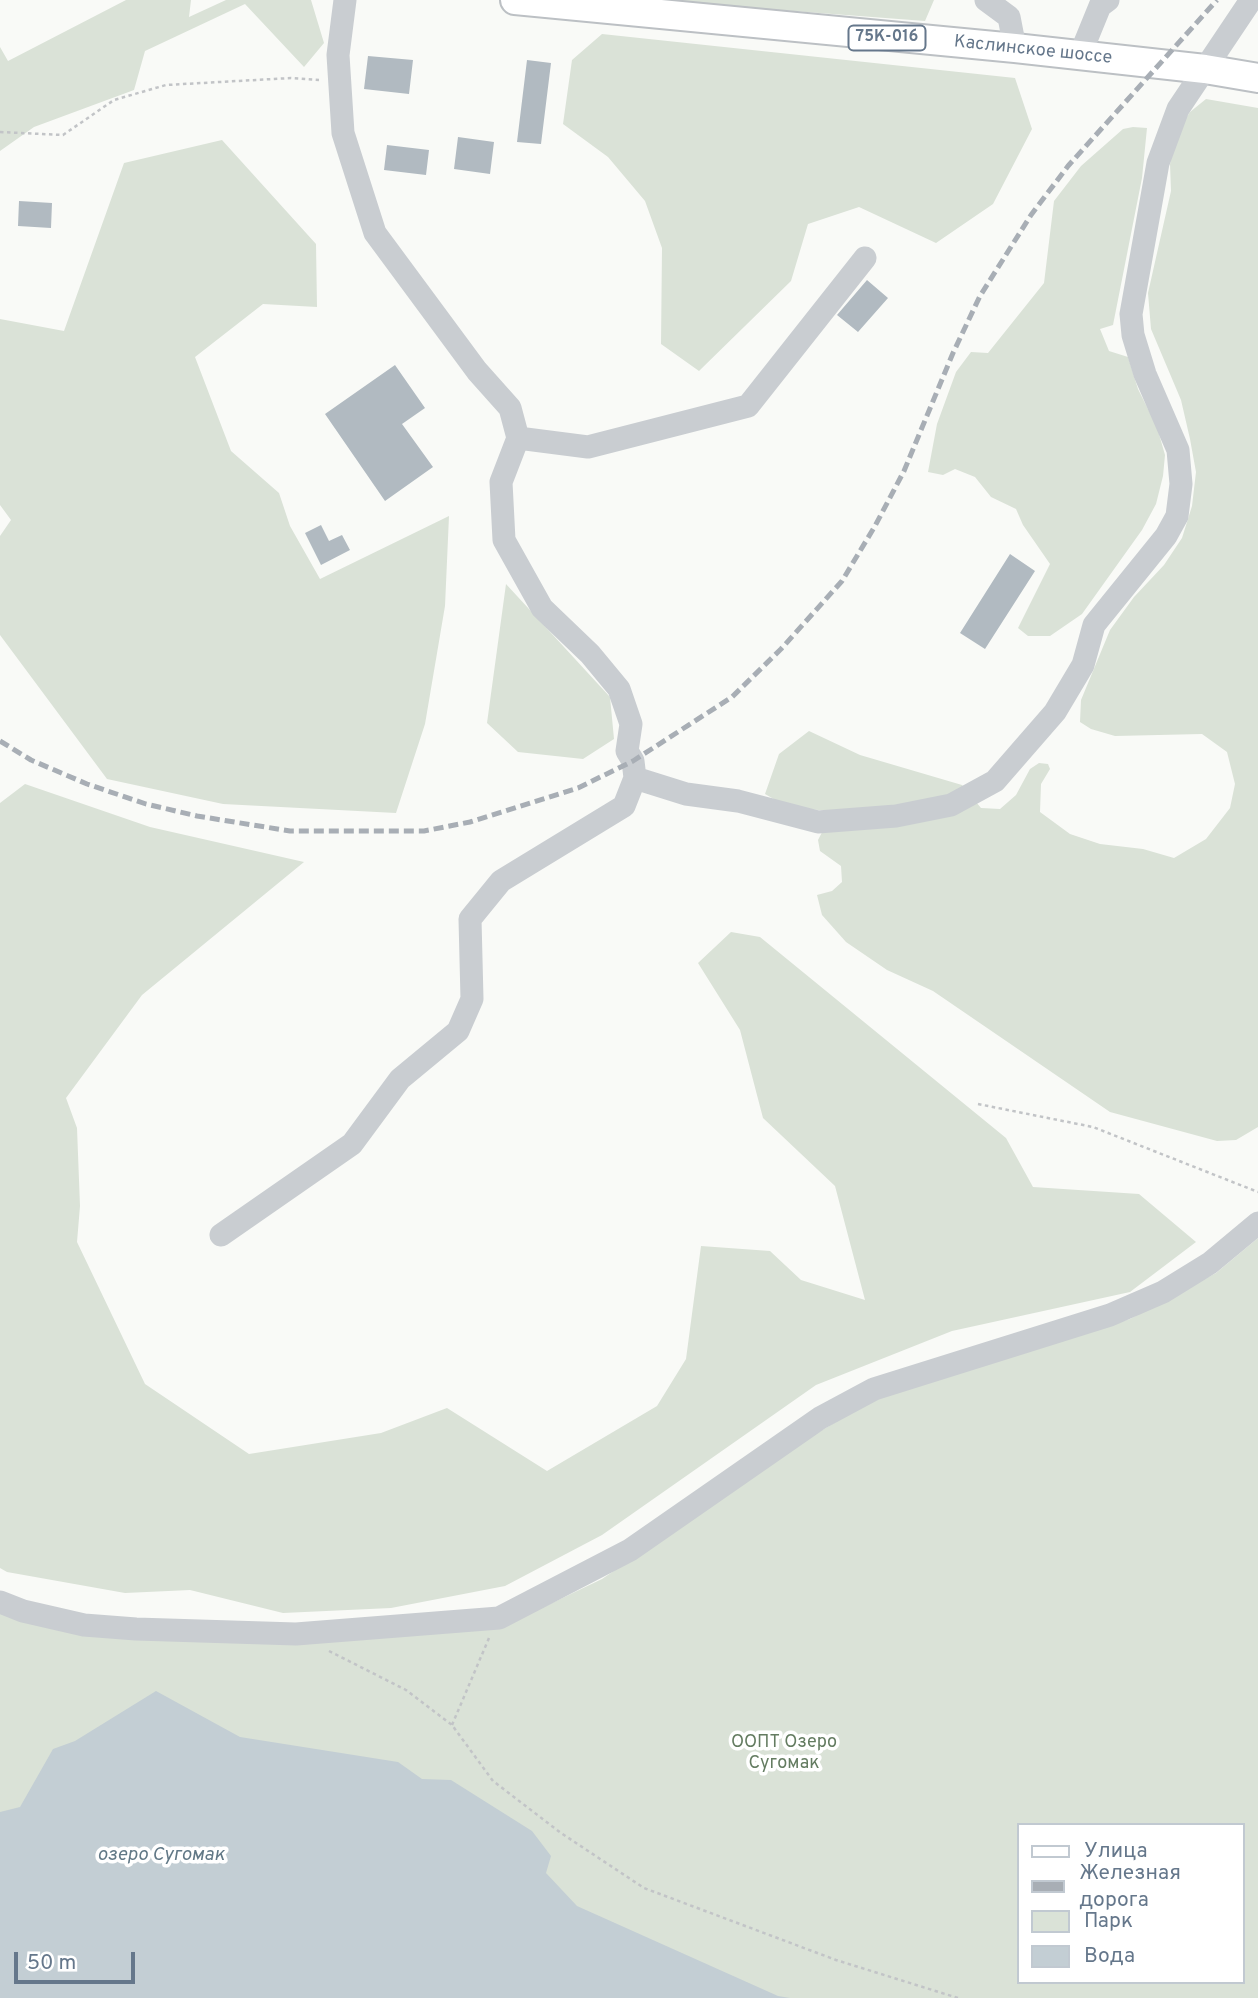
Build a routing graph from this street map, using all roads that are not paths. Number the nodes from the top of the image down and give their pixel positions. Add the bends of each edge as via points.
1 (345, 0) edge
2 (515, 0) edge
3 (986, 0) edge
4 (1108, 0) edge
5 (1251, 0) edge
6 (554, 2) edge
7 (1014, 48) junction
8 (1080, 55) junction
9 (1205, 69) junction
10 (1258, 78) edge
11 (865, 258) dead end
12 (518, 438) junction
13 (635, 778) junction
14 (1258, 1223) edge
15 (221, 1235) dead end
16 (0, 1602) edge

1 - 12 street via 338,55 342,133 375,233 477,371 510,408
2 - 6 main road, Каслинское шоссе / 75К-016
3 - 7 street via 1009,17
4 - 8 street via 1100,6
5 - 9 street
6 - 7 main road, Каслинское шоссе / 75К-016
7 - 8 main road, Каслинское шоссе / 75К-016
8 - 9 main road, Каслинское шоссе / 75К-016
9 - 10 main road, Каслинское шоссе / 75К-016
9 - 13 street via 1178,109 1158,163 1131,314 1145,373 1178,450 1181,484 1177,516 1167,536 1094,625 1083,665 1055,712 995,781 951,805 896,816 818,821 738,801 686,794
11 - 12 street via 748,406 588,447
12 - 13 street via 501,482 504,540 542,608 619,689 631,724 627,751
13 - 15 street via 624,806 501,881 470,919 472,999 457,1031 400,1079 352,1144
14 - 16 street via 1210,1263 1163,1292 1110,1315 874,1389 820,1418 631,1550 499,1618 296,1634 83,1625

